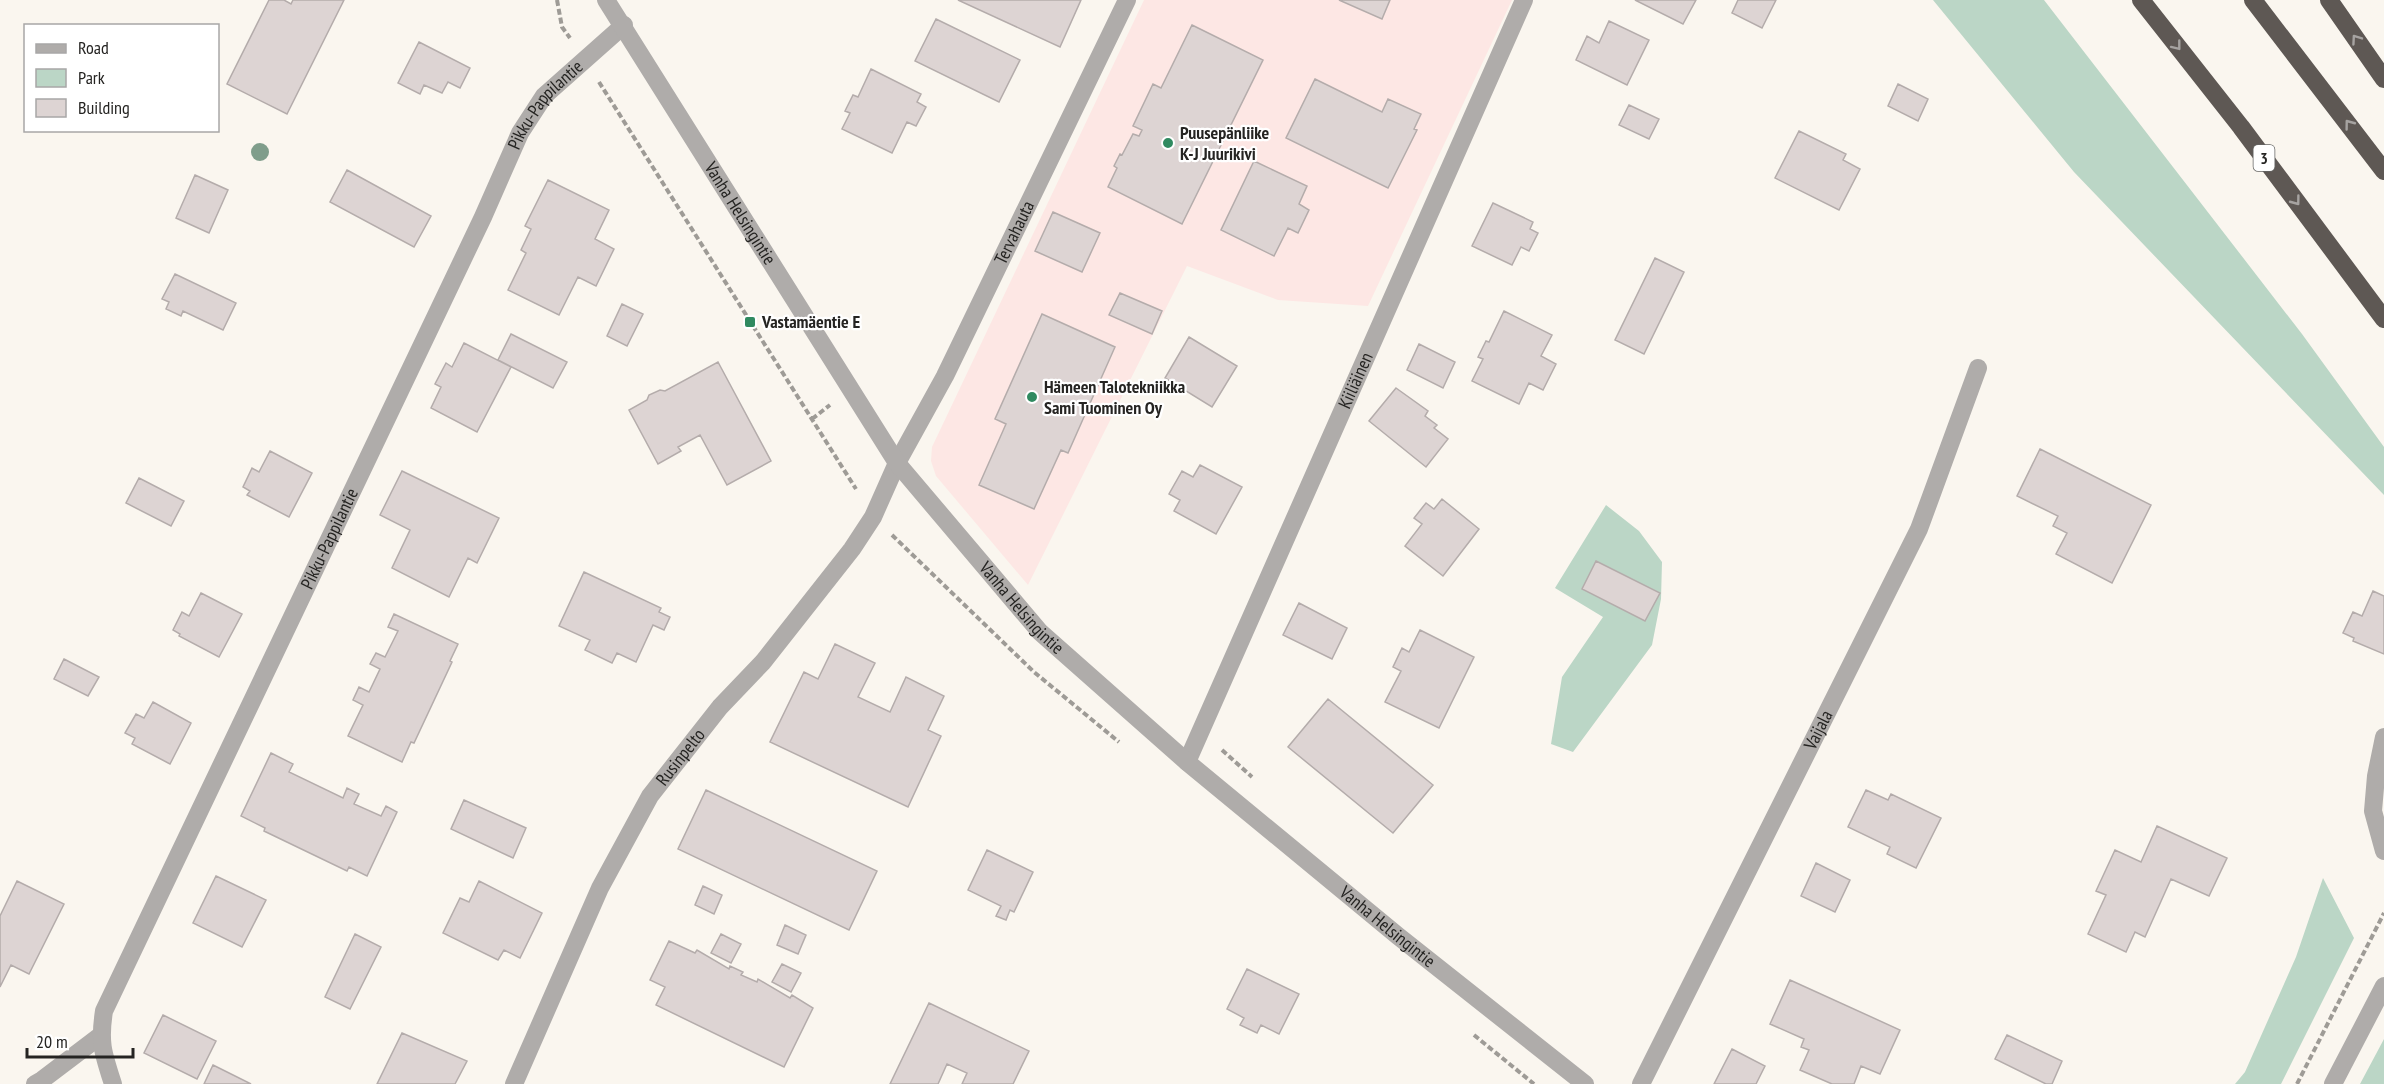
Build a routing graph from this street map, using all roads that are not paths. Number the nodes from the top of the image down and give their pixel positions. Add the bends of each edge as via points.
1 (606, 0) edge
2 (1127, 0) edge
3 (1524, 0) edge
4 (2141, 0) edge
5 (2253, 0) edge
6 (2329, 0) edge
7 (624, 25) junction
8 (2384, 78) edge
9 (2384, 171) edge
10 (2384, 319) edge
11 (1978, 368) dead end
12 (897, 463) junction
13 (2384, 737) edge
14 (1187, 762) junction
15 (2384, 851) edge
16 (2384, 986) edge
17 (100, 1036) junction
18 (34, 1084) edge
19 (113, 1084) edge
20 (514, 1084) edge
21 (1585, 1084) edge
22 (1641, 1084) edge
23 (2333, 1084) edge

1 - 7 street, Vanha Helsingintie
2 - 12 street, Tervahauta via 945,376
3 - 14 street, Kiiliäinen
4 -> 10 highway, 3
9 -> 5 highway
8 -> 6 highway
7 - 12 street, Vanha Helsingintie
7 - 17 street, Pikku-Pappilantie via 544,96 520,133 104,1011
11 - 22 street, Vaijala via 1919,529
12 - 14 street, Vanha Helsingintie via 1040,632
12 - 20 street, Rusinpelto via 873,517 852,549 650,796 600,888
13 - 15 street via 2373,811
14 - 21 street, Vanha Helsingintie
16 - 23 street
17 - 18 street
17 - 19 street, Pikku-Pappilantie

